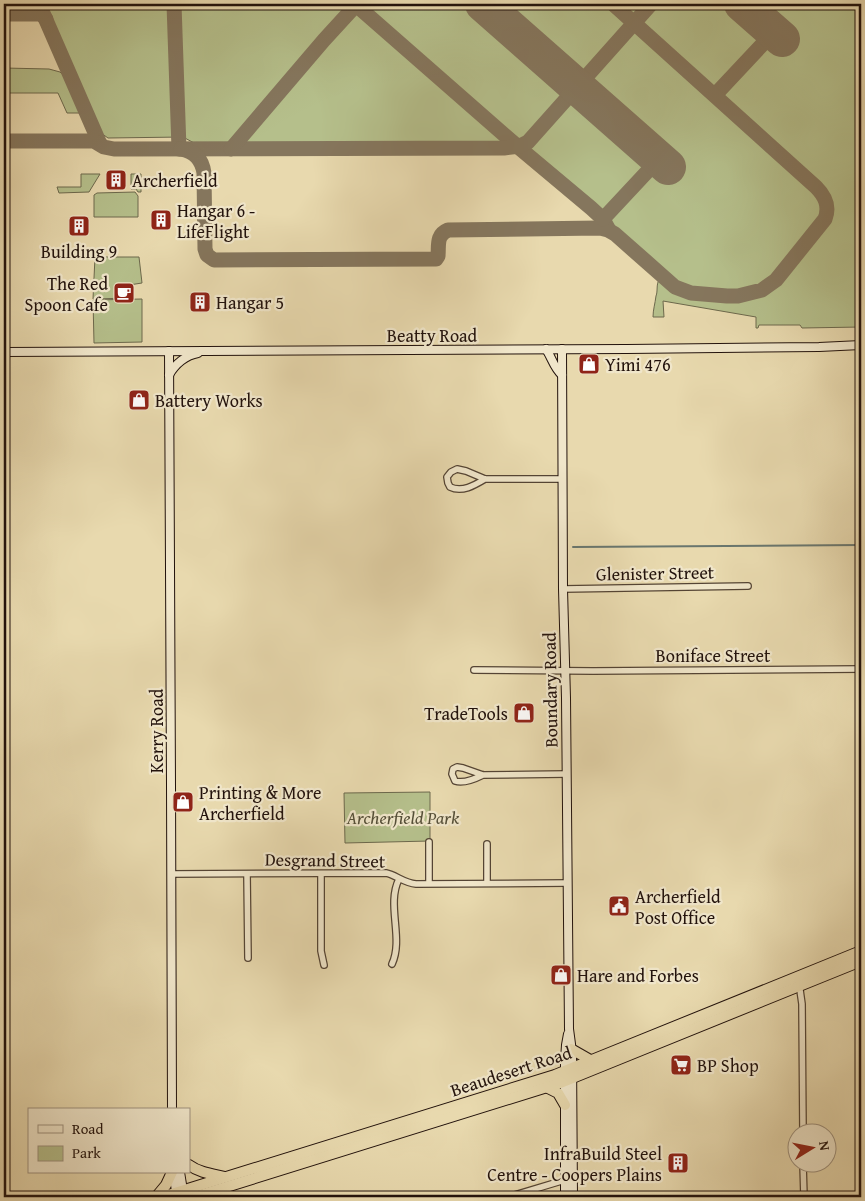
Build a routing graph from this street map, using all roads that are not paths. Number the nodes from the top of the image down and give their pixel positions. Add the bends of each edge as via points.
1 (861, 345) edge
2 (546, 349) junction
3 (562, 350) junction
4 (168, 351) junction
5 (217, 351) junction
6 (4, 352) edge
7 (169, 375) junction
8 (562, 375) junction
9 (485, 479) junction
10 (562, 479) junction
11 (748, 586) dead end
12 (563, 589) junction
13 (861, 669) edge
14 (474, 670) dead end
15 (565, 670) junction
16 (566, 774) junction
17 (483, 775) junction
18 (428, 842) dead end
19 (487, 844) dead end
20 (171, 874) junction
21 (247, 874) junction
22 (321, 874) junction
23 (399, 879) junction
24 (429, 883) junction
25 (487, 883) junction
26 (567, 883) junction
27 (861, 951) edge
28 (248, 958) dead end
29 (861, 961) edge
30 (392, 964) dead end
31 (324, 966) dead end
32 (798, 982) junction
33 (569, 1030) junction
34 (572, 1049) junction
35 (592, 1061) junction
36 (568, 1075) junction
37 (548, 1088) junction
38 (565, 1105) junction
39 (172, 1108) edge
40 (803, 1124) edge
41 (190, 1166) edge
42 (171, 1174) edge
43 (173, 1174) edge
44 (180, 1174) edge
45 (803, 1174) edge
46 (225, 1178) junction
47 (569, 1178) junction
48 (180, 1195) edge
49 (205, 1195) edge
50 (156, 1197) edge
51 (162, 1197) edge
52 (194, 1197) edge
53 (508, 1197) edge
54 (565, 1197) edge
55 (573, 1197) edge
56 (804, 1197) edge

1 - 3 main road, Beatty Road
2 - 3 main road, Beatty Road
2 - 5 main road, Beatty Road
2 - 8 main road
3 - 8 main road, Boundary Road
4 - 5 main road, Beatty Road
4 - 6 main road, Beatty Road
4 - 7 main road, Kerry Road
5 - 7 main road via 194,354 178,362
7 - 20 main road, Kerry Road
8 - 10 main road, Boundary Road
9 - 9 street via 458,490 450,487 447,477 457,469
9 - 10 street
10 - 12 main road, Boundary Road
11 - 12 street, Glenister Street
12 - 15 main road, Boundary Road
13 - 15 street, Boniface Street
14 - 15 street, Boniface Street
15 - 16 main road, Boundary Road
16 - 17 street
16 - 26 main road, Boundary Road
17 - 17 street via 459,783 452,774 460,767
18 - 24 street
19 - 25 street
20 - 21 street, Desgrand Street
20 - 39 main road, Kerry Road
21 - 22 street, Desgrand Street
21 - 28 street
22 - 23 street, Desgrand Street via 386,873
22 - 31 street via 321,951
23 - 24 street, Desgrand Street via 411,884
23 - 30 street via 395,889 396,952
24 - 25 street, Desgrand Street
25 - 26 street, Desgrand Street
26 - 33 main road, Boundary Road
27 - 32 highway, Beaudesert Road
29 - 32 highway, Beaudesert Road
32 - 35 highway, Beaudesert Road
32 - 36 highway, Beaudesert Road
32 - 40 street via 802,1004
33 - 34 main road, Boundary Road
33 - 36 main road, Boundary Road via 566,1045
34 - 35 highway
34 - 36 main road, Boundary Road
35 - 36 highway, Beaudesert Road
36 - 37 highway, Beaudesert Road
36 - 38 main road, Boundary Road
36 - 46 highway, Beaudesert Road
36 - 47 main road, Boundary Road
37 - 38 highway via 558,1093
37 - 49 highway, Beaudesert Road
38 - 47 main road, Boundary Road
41 - 46 highway via 203,1173
42 - 50 highway
43 - 48 main road
44 - 48 main road
45 - 56 street
46 - 48 highway, Beaudesert Road
47 - 53 street
47 - 54 main road, Boundary Road
47 - 55 main road, Boundary Road
48 - 51 highway, Beaudesert Road
49 - 52 highway, Beaudesert Road

